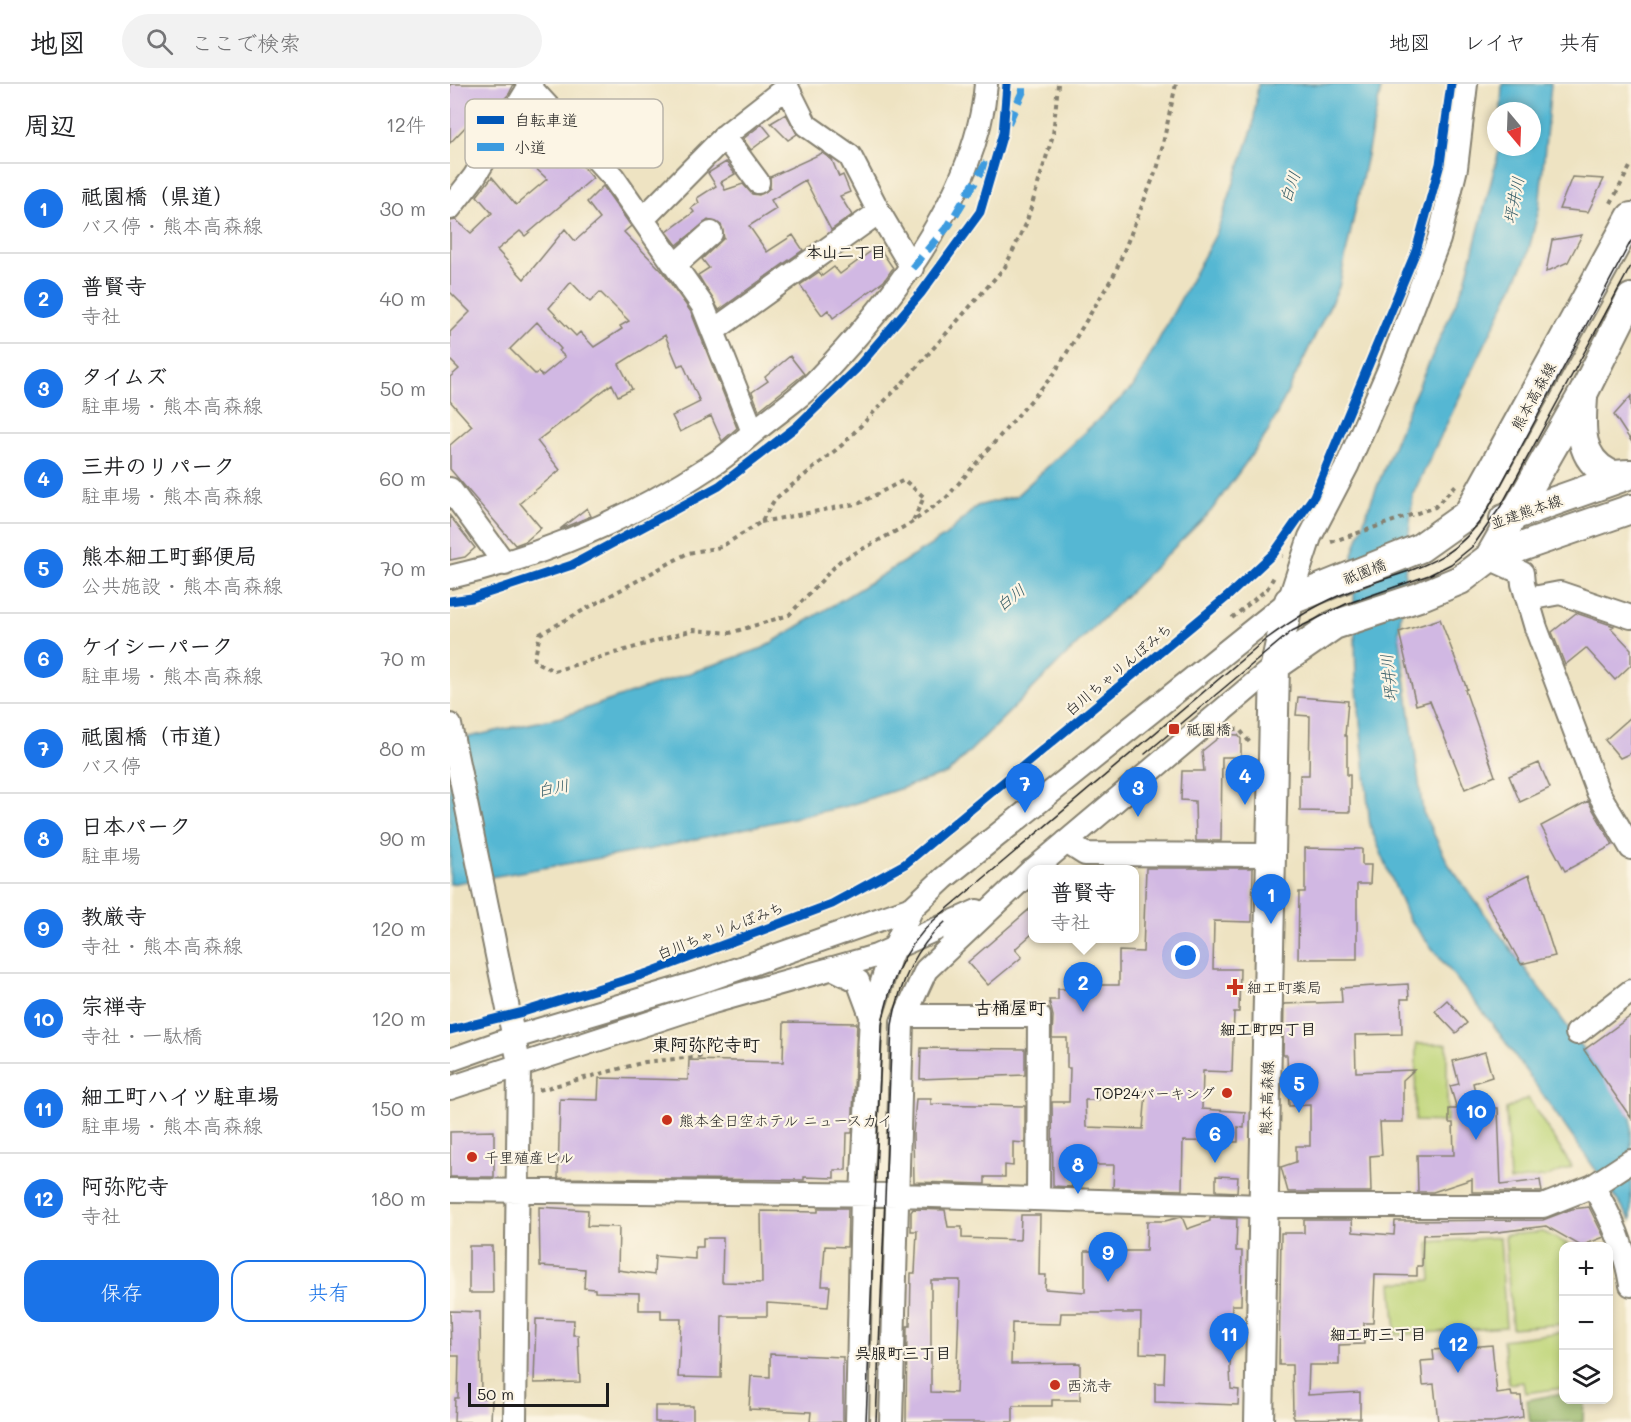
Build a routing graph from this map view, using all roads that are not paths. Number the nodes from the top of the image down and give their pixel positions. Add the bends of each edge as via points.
1 (987, 84) edge
2 (1466, 84) edge
3 (529, 85) edge
4 (521, 99) edge
5 (542, 99) edge
6 (724, 136) junction
7 (479, 168) edge
8 (605, 168) edge
9 (758, 182) dead end
10 (450, 208) edge
11 (879, 212) junction
12 (1631, 218) edge
13 (643, 219) junction
14 (711, 233) dead end
15 (675, 265) junction
16 (912, 268) junction
17 (1631, 298) edge
18 (713, 331) junction
19 (1584, 392) junction
20 (753, 432) junction
21 (1631, 474) edge
22 (450, 489) edge
23 (1631, 509) edge
24 (1512, 517) junction
25 (1416, 550) junction
26 (1489, 558) junction
27 (505, 564) junction
28 (450, 577) edge
29 (1528, 599) junction
30 (1289, 601) junction
31 (1583, 601) junction
32 (1631, 616) edge
33 (1536, 628) junction
34 (1275, 666) junction
35 (450, 725) edge
36 (1066, 842) junction
37 (1631, 848) edge
38 (1272, 855) junction
39 (1039, 865) edge
40 (1028, 874) edge
41 (1001, 896) junction
42 (912, 908) junction
43 (894, 948) junction
44 (832, 968) junction
45 (1631, 992) edge
46 (872, 1016) junction
47 (905, 1016) junction
48 (1577, 1033) dead end
49 (515, 1037) junction
50 (450, 1060) edge
51 (519, 1063) junction
52 (450, 1088) edge
53 (1631, 1161) edge
54 (1593, 1186) junction
55 (450, 1190) edge
56 (518, 1190) junction
57 (862, 1195) junction
58 (898, 1195) junction
59 (1038, 1199) junction
60 (1263, 1206) junction
61 (1631, 1285) edge
62 (515, 1422) edge
63 (857, 1422) edge
64 (891, 1422) edge
65 (1259, 1422) edge

1 - 16 street via 975,143
2 - 30 street via 1456,168 1439,239 1379,393 1310,537
3 - 4 street
3 - 5 street
6 - 9 street
6 - 11 street via 787,87 806,125 850,156
6 - 13 street
7 - 10 street
8 - 13 street
11 - 16 street
11 - 18 street
12 - 25 main road, 熊本高森線 via 1468,514
13 - 15 street
14 - 15 street
15 - 18 street via 703,306
16 - 20 street via 813,384
17 - 19 main road
18 - 20 street
19 - 21 main road via 1580,431 1588,456 1609,474
19 - 24 main road
20 - 27 street via 714,464 615,520
21 - 24 main road, 並建熊本線
22 - 27 street
23 - 26 main road
24 - 25 main road, 並建熊本線
24 - 26 main road
25 - 30 main road, 祇園橋
26 - 29 street via 1522,573
26 - 34 main road via 1460,580 1334,625
27 - 28 street
29 - 31 street via 1560,593
29 - 33 street
30 - 34 main road, 熊本高森線
30 - 42 street via 944,878
31 - 32 street
31 - 33 street via 1559,603
33 - 37 street via 1598,792
34 - 36 street
34 - 38 main road, 熊本高森線
35 - 49 street
36 - 38 street via 1085,854
36 - 39 street
38 - 60 main road, 熊本高森線
40 - 41 street
41 - 43 street via 962,920
41 - 47 street via 926,970
42 - 43 street
42 - 49 street via 706,980
43 - 44 street
43 - 46 street
44 - 46 street via 858,981
44 - 51 street
45 - 48 street
46 - 57 street
47 - 58 street
47 - 59 street via 1039,1016
49 - 50 street
49 - 51 street
51 - 52 street
51 - 56 street
53 - 54 street
54 - 60 street via 1543,1206
54 - 61 street via 1612,1217
55 - 56 street
56 - 57 street
56 - 62 street
57 - 58 street
57 - 63 street
58 - 59 street
58 - 64 street
59 - 60 street
60 - 65 main road, 熊本高森線

